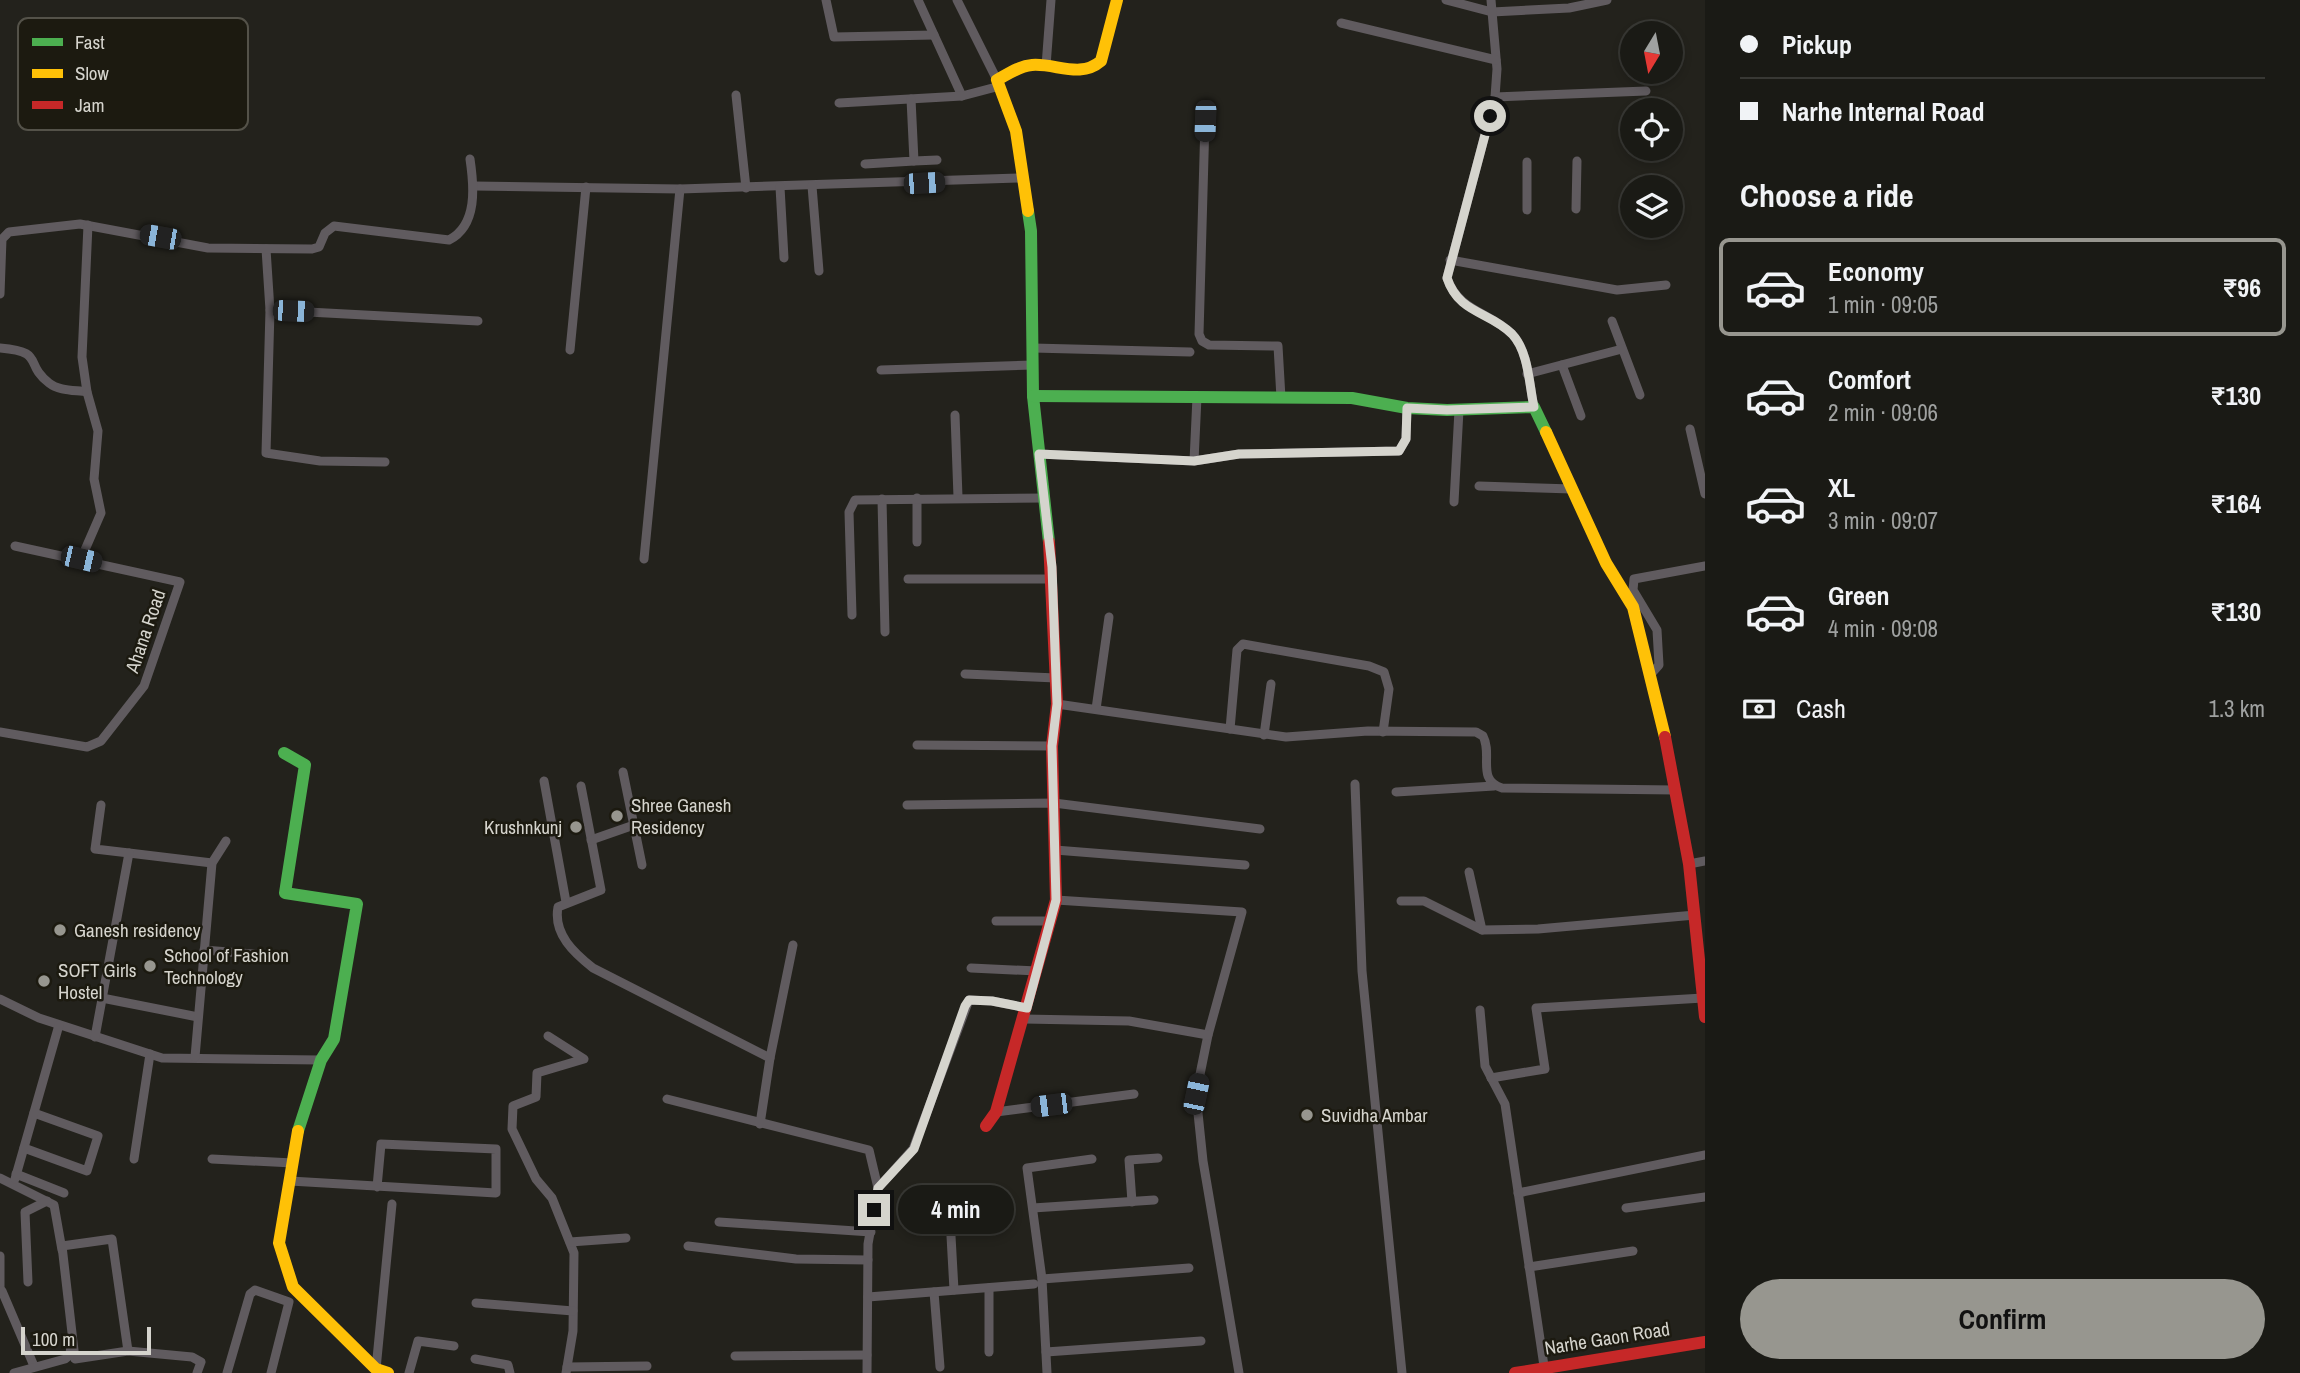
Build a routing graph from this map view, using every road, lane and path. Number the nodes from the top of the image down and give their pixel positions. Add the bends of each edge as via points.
1 (826, 0) edge
2 (918, 0) edge
3 (957, 0) edge
4 (1051, 0) edge
5 (1117, 0) edge
6 (1446, 0) edge
7 (1491, 0) edge
8 (1607, 0) edge
9 (1492, 12) junction
10 (1341, 23) dead end
11 (934, 35) junction
12 (1496, 60) junction
13 (1046, 66) junction
14 (998, 83) junction
15 (1646, 91) dead end
16 (736, 95) dead end
17 (962, 96) junction
18 (1494, 97) junction
19 (911, 99) junction
20 (839, 103) dead end
21 (1205, 121) dead end
22 (470, 159) dead end
23 (937, 160) dead end
24 (914, 161) junction
25 (1577, 161) dead end
26 (1527, 162) dead end
27 (866, 164) dead end
28 (1021, 177) junction
29 (474, 186) junction
30 (812, 186) junction
31 (586, 187) junction
32 (746, 187) junction
33 (780, 187) junction
34 (680, 189) junction
35 (1576, 209) dead end
36 (1527, 210) dead end
37 (88, 225) junction
38 (266, 249) junction
39 (784, 258) dead end
40 (1450, 260) junction
41 (819, 271) dead end
42 (1665, 285) dead end
43 (0, 294) edge
44 (270, 310) junction
45 (478, 321) dead end
46 (1612, 321) dead end
47 (0, 348) edge
48 (1033, 348) junction
49 (1622, 349) junction
50 (570, 350) dead end
51 (1190, 352) dead end
52 (1033, 365) junction
53 (1562, 365) junction
54 (881, 370) dead end
55 (1527, 374) junction
56 (87, 392) junction
57 (1640, 395) dead end
58 (1033, 396) junction
59 (1197, 397) junction
60 (1281, 398) junction
61 (1534, 407) junction
62 (1407, 408) junction
63 (1459, 410) junction
64 (955, 415) dead end
65 (1581, 416) dead end
66 (1690, 429) dead end
67 (1039, 454) junction
68 (1194, 461) junction
69 (385, 462) dead end
70 (1479, 486) dead end
71 (1572, 489) junction
72 (1705, 494) edge
73 (958, 497) junction
74 (917, 498) junction
75 (1045, 498) junction
76 (881, 499) junction
77 (1454, 502) dead end
78 (917, 542) dead end
79 (15, 546) dead end
80 (81, 559) junction
81 (644, 559) dead end
82 (1705, 566) edge
83 (908, 579) dead end
84 (1052, 579) junction
85 (852, 615) dead end
86 (1110, 617) dead end
87 (885, 632) dead end
88 (965, 674) dead end
89 (1651, 674) junction
90 (1056, 678) junction
91 (1271, 684) dead end
92 (1057, 704) junction
93 (1096, 709) junction
94 (1230, 729) junction
95 (0, 732) edge
96 (1383, 732) junction
97 (1264, 735) junction
98 (916, 746) dead end
99 (1052, 746) junction
100 (284, 753) dead end
101 (623, 772) dead end
102 (544, 781) dead end
103 (1355, 784) dead end
104 (581, 786) dead end
105 (1494, 786) junction
106 (1676, 790) junction
107 (1396, 792) dead end
108 (1054, 803) junction
109 (101, 805) dead end
110 (907, 805) dead end
111 (634, 825) junction
112 (1260, 829) dead end
113 (591, 840) junction
114 (226, 841) dead end
115 (1055, 850) junction
116 (129, 853) junction
117 (1705, 862) edge
118 (212, 863) junction
119 (642, 864) dead end
120 (1689, 864) junction
121 (1245, 865) dead end
122 (1469, 872) dead end
123 (1056, 900) junction
124 (1401, 901) dead end
125 (566, 902) junction
126 (1695, 915) junction
127 (996, 921) dead end
128 (1050, 921) junction
129 (1482, 930) junction
130 (793, 945) dead end
131 (204, 950) junction
132 (276, 956) dead end
133 (971, 968) dead end
134 (1037, 971) junction
135 (102, 998) junction
136 (0, 999) edge
137 (1704, 1008) edge
138 (1480, 1010) dead end
139 (1026, 1014) junction
140 (198, 1017) junction
141 (59, 1025) junction
142 (1208, 1035) junction
143 (548, 1036) dead end
144 (95, 1037) junction
145 (150, 1054) junction
146 (195, 1057) junction
147 (770, 1058) junction
148 (321, 1060) junction
149 (1491, 1078) junction
150 (1134, 1094) dead end
151 (667, 1099) dead end
152 (996, 1112) junction
153 (34, 1113) junction
154 (760, 1124) junction
155 (986, 1126) dead end
156 (24, 1148) junction
157 (1705, 1155) edge
158 (1158, 1158) dead end
159 (134, 1159) dead end
160 (212, 1159) dead end
161 (1092, 1159) dead end
162 (293, 1163) junction
163 (0, 1178) edge
164 (290, 1181) junction
165 (377, 1187) junction
166 (878, 1188) junction
167 (65, 1193) dead end
168 (1518, 1193) junction
169 (1705, 1197) edge
170 (47, 1200) junction
171 (1154, 1200) dead end
172 (1132, 1202) junction
173 (392, 1204) dead end
174 (1033, 1208) junction
175 (1626, 1208) dead end
176 (719, 1222) dead end
177 (871, 1232) junction
178 (951, 1236) dead end
179 (626, 1238) dead end
180 (570, 1242) junction
181 (62, 1246) junction
182 (688, 1246) dead end
183 (1633, 1251) dead end
184 (0, 1256) edge
185 (868, 1260) junction
186 (1530, 1267) junction
187 (1189, 1268) dead end
188 (1038, 1281) junction
189 (28, 1282) dead end
190 (989, 1288) junction
191 (954, 1290) junction
192 (1, 1291) edge
193 (934, 1292) junction
194 (868, 1297) junction
195 (477, 1303) dead end
196 (573, 1311) junction
197 (1201, 1341) dead end
198 (1705, 1342) edge
199 (454, 1346) dead end
200 (128, 1351) junction
201 (989, 1352) dead end
202 (1046, 1352) junction
203 (867, 1355) junction
204 (735, 1356) dead end
205 (475, 1359) dead end
206 (34, 1366) junction
207 (647, 1366) dead end
208 (940, 1367) dead end
209 (1536, 1369) edge
210 (566, 1370) edge
211 (382, 1371) edge
212 (14, 1373) edge
213 (197, 1373) edge
214 (228, 1373) edge
215 (271, 1373) edge
216 (409, 1373) edge
217 (510, 1373) edge
218 (867, 1373) edge
219 (1047, 1373) edge
220 (1239, 1373) edge
221 (1402, 1373) edge
222 (1515, 1373) edge

1 - 11 street via 834,37
2 - 11 street
3 - 14 street
4 - 13 street
5 - 13 street via 1096,67 1086,71
6 - 9 street
7 - 9 street
8 - 9 street via 1569,8
9 - 12 street
10 - 12 street
11 - 17 street
12 - 18 street
13 - 14 street via 1022,67
14 - 17 street
14 - 28 street via 1016,131
15 - 18 street
16 - 32 street
17 - 19 street
18 - 40 street
19 - 20 street
19 - 24 street
21 - 60 street via 1199,334 1209,345 1278,346
22 - 29 street
23 - 24 street
24 - 27 street
25 - 35 street
26 - 36 street
28 - 30 street
28 - 48 street via 1032,251
29 - 31 street
29 - 38 street via 467,221 449,240 334,226 319,247
30 - 33 street
30 - 41 street
31 - 34 street
31 - 50 street
32 - 33 street
32 - 34 street
33 - 39 street
34 - 81 street
37 - 38 street via 208,248
37 - 43 street via 4,234
37 - 56 street via 82,316
38 - 44 street
40 - 42 street via 1617,289
40 - 55 street via 1447,278 1455,297 1512,334 1523,352
44 - 45 street
44 - 69 street via 266,453 320,461
46 - 49 street
47 - 56 street via 33,356 50,384
48 - 51 street
48 - 52 street
49 - 53 street
49 - 57 street
52 - 54 street
52 - 58 street
53 - 55 street
53 - 65 street
55 - 61 street
56 - 80 street via 98,431 94,479 101,513
58 - 59 street
58 - 67 street
59 - 60 street
59 - 68 street
60 - 62 street via 1352,398
61 - 63 street
61 - 71 street
62 - 63 street
62 - 68 street via 1406,439 1399,451 1239,454
63 - 77 street
64 - 73 street
66 - 72 street
67 - 68 street
67 - 75 street
70 - 71 street
71 - 89 street via 1606,563 1633,607
73 - 74 street
73 - 75 street
74 - 76 street
74 - 78 street
75 - 84 street
76 - 85 street via 855,500 849,507
76 - 87 street
79 - 80 street
80 - 95 street, Ahana Road via 180,582 144,686 101,741 87,747
82 - 89 street via 1634,579 1633,590 1657,630 1659,664
83 - 84 street
84 - 90 street
86 - 93 street
88 - 90 street
89 - 106 street
90 - 92 street
91 - 97 street
92 - 93 street
92 - 99 street
93 - 94 street
94 - 96 street via 1237,650 1244,643 1384,672 1389,689
94 - 97 street
96 - 97 street
96 - 105 street via 1480,733 1487,743 1487,778
98 - 99 street
99 - 108 street
100 - 148 street via 304,763 285,893 357,904 334,1039
101 - 111 street
102 - 125 street
103 - 221 street via 1362,971
104 - 113 street
105 - 106 street
105 - 107 street
106 - 120 street
108 - 110 street
108 - 112 street
108 - 115 street
109 - 116 street via 95,849
111 - 113 street
111 - 119 street
113 - 125 street via 601,890
114 - 118 street
115 - 121 street
115 - 123 street
116 - 118 street
116 - 135 street
117 - 120 street
118 - 131 street
120 - 126 street
122 - 129 street
123 - 128 street
123 - 142 street via 1242,912
124 - 129 street via 1424,901
125 - 147 street via 557,913 562,934 569,949 593,968
126 - 129 street
126 - 137 street
127 - 128 street
128 - 134 street
130 - 147 street
131 - 132 street
131 - 140 street
133 - 134 street
134 - 139 street
135 - 140 street
135 - 144 street
136 - 141 street
137 - 149 street via 1536,1008 1545,1069
138 - 149 street via 1485,1066
139 - 142 street via 1129,1021
139 - 152 street
139 - 166 street via 992,1001 969,1000 914,1149
140 - 146 street
141 - 144 street
141 - 153 street
142 - 220 street via 1196,1094
143 - 180 street via 584,1059 537,1073 536,1097 513,1105 512,1129 536,1179 552,1198
144 - 145 street
145 - 146 street
145 - 159 street
146 - 148 street
147 - 154 street
148 - 162 street via 300,1119
149 - 168 street via 1505,1104
150 - 152 street
151 - 154 street
152 - 155 street
153 - 156 street
153 - 156 street via 98,1136 87,1171
154 - 166 street via 869,1150
156 - 167 street via 16,1177
157 - 168 street
158 - 172 street via 1129,1160
160 - 162 street
161 - 174 street via 1027,1168
162 - 164 street
163 - 170 street
164 - 165 street
164 - 211 street via 279,1243 293,1287
165 - 165 street via 381,1144 496,1149 496,1193
166 - 177 street
168 - 186 street
169 - 175 street
170 - 181 street via 57,1212
170 - 189 street via 25,1212
171 - 172 street
172 - 174 street
173 - 211 street
174 - 188 street
176 - 177 street
177 - 185 street
178 - 191 street
179 - 180 street
180 - 196 street
181 - 200 street via 112,1240
181 - 200 street via 75,1359
181 - 206 street via 60,1272 71,1348 65,1359
182 - 185 street via 796,1259
183 - 186 street
184 - 192 street
185 - 194 street
186 - 209 street
187 - 188 street
188 - 190 street
188 - 202 street
190 - 191 street
190 - 201 street
191 - 193 street
192 - 206 street
193 - 194 street
193 - 208 street
194 - 203 street
195 - 196 street
196 - 210 street
197 - 202 street
198 - 209 street, Narhe Gaon Road
199 - 216 street via 418,1341
200 - 213 street via 192,1357 201,1362
202 - 219 street
203 - 204 street
203 - 218 street
205 - 217 street via 508,1365
206 - 212 street
207 - 210 street
209 - 222 street, Narhe Gaon Road
214 - 215 street via 250,1294 255,1290 289,1302

